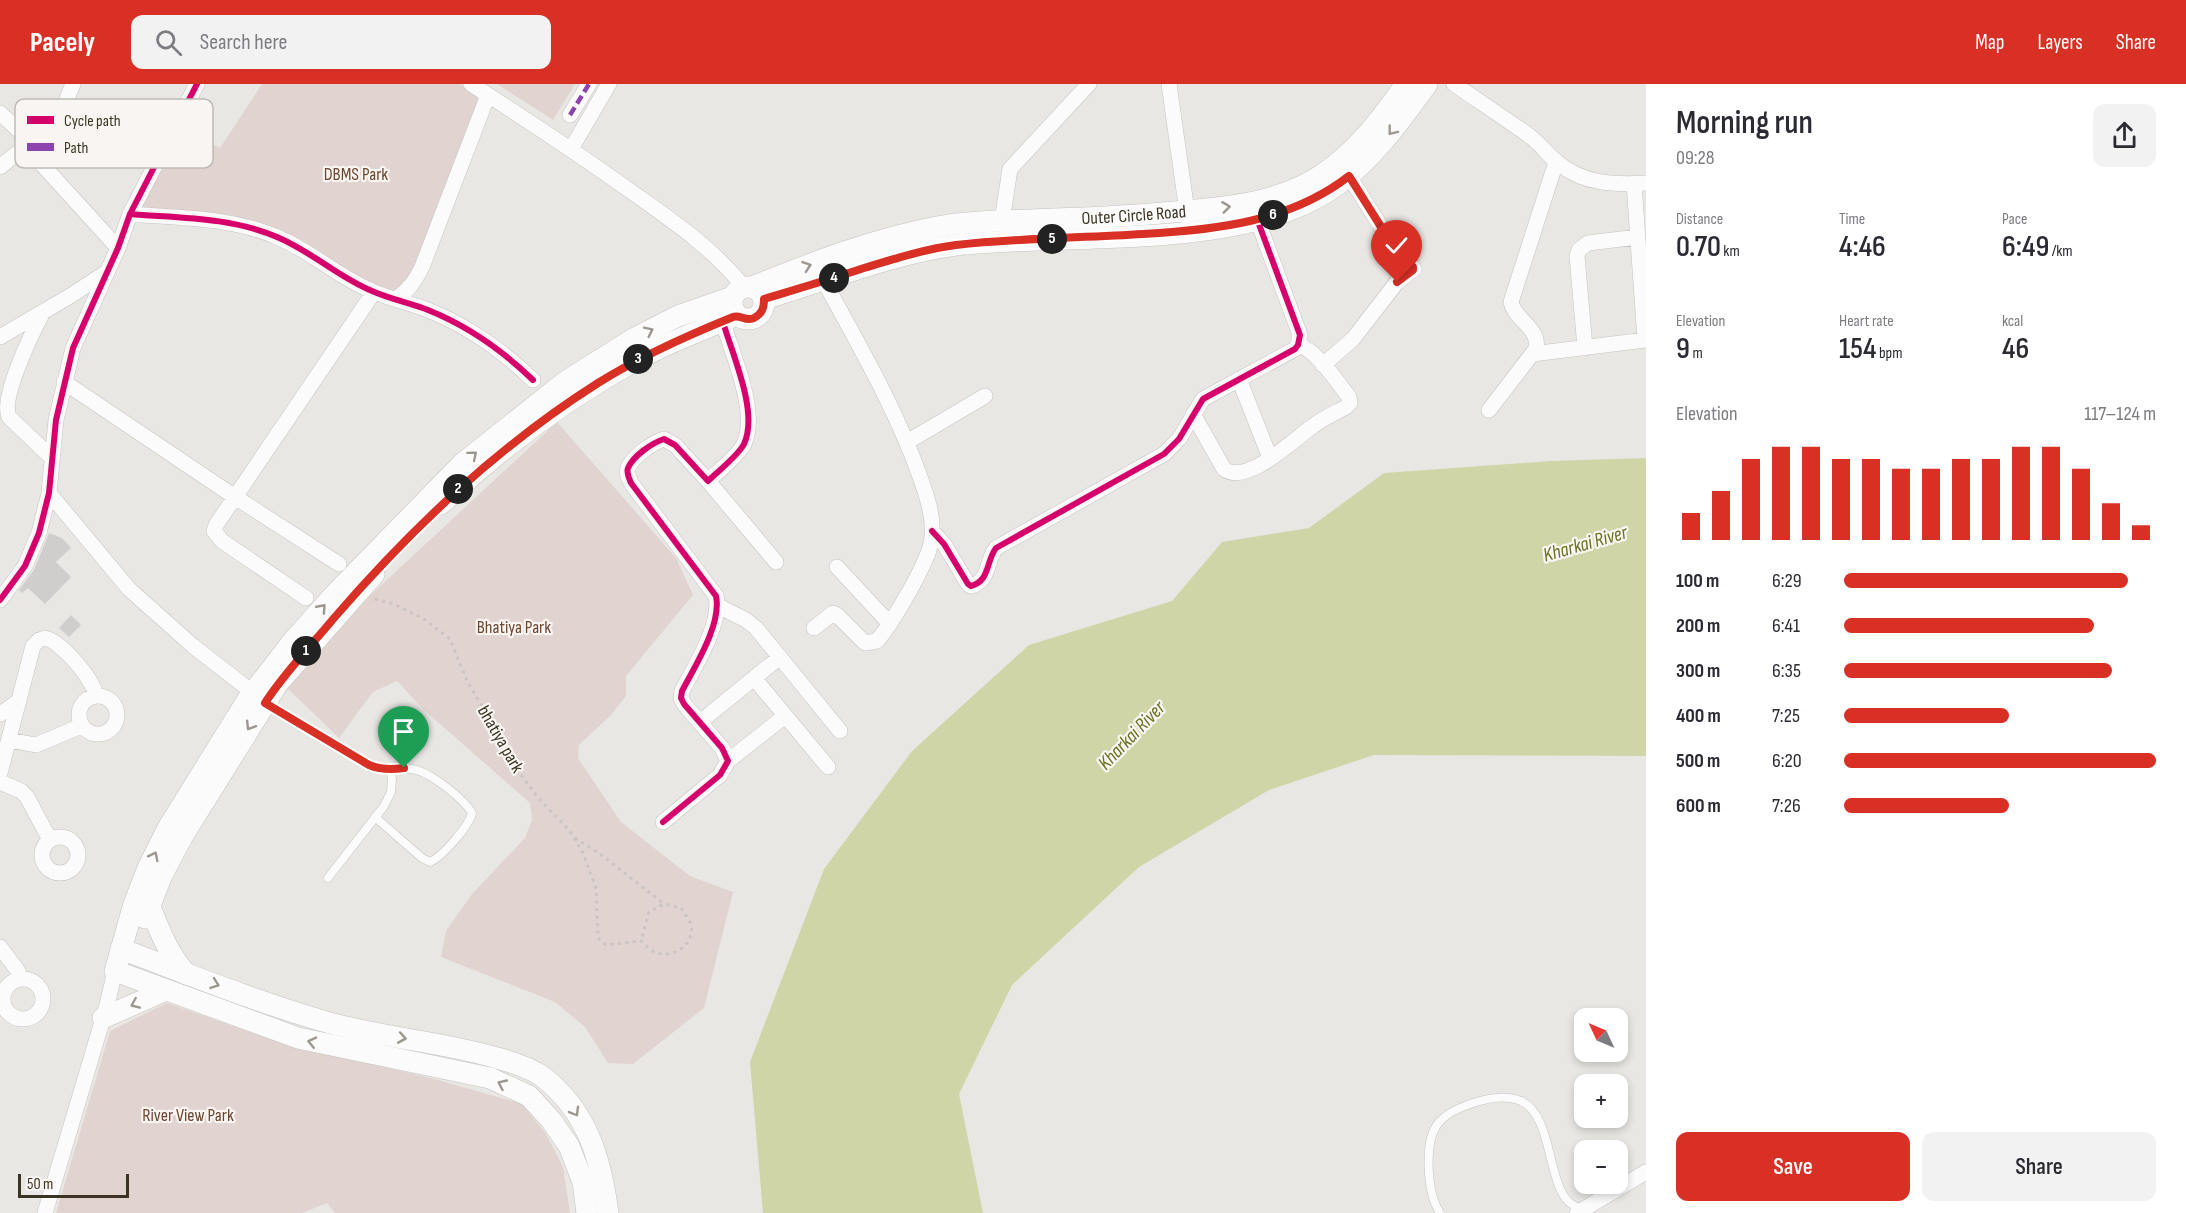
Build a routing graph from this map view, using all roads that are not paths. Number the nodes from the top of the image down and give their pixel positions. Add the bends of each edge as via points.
1 (73, 84) edge
2 (197, 84) edge
3 (471, 84) edge
4 (589, 84) edge
5 (609, 84) edge
6 (1089, 84) edge
7 (1170, 84) edge
8 (1406, 84) edge
9 (1427, 84) edge
10 (1454, 84) edge
11 (488, 95) junction
12 (67, 99) edge
13 (189, 99) edge
14 (0, 114) edge
15 (570, 115) dead end
16 (15, 127) edge
17 (571, 149) junction
18 (15, 155) edge
19 (1556, 162) junction
20 (0, 167) edge
21 (45, 168) edge
22 (154, 168) edge
23 (1349, 176) junction
24 (1640, 183) edge
25 (130, 214) junction
26 (1257, 219) junction
27 (1002, 221) junction
28 (1188, 221) junction
29 (1638, 237) junction
30 (118, 248) junction
31 (107, 272) junction
32 (824, 281) junction
33 (374, 292) junction
34 (396, 299) junction
35 (742, 301) junction
36 (43, 312) junction
37 (0, 337) edge
38 (1646, 340) edge
39 (1298, 345) junction
40 (1585, 348) junction
41 (1532, 354) junction
42 (1323, 365) junction
43 (1239, 379) junction
44 (533, 380) dead end
45 (64, 382) junction
46 (985, 396) dead end
47 (1489, 410) dead end
48 (1193, 414) junction
49 (907, 442) junction
50 (52, 458) junction
51 (1270, 458) junction
52 (708, 481) junction
53 (49, 493) junction
54 (235, 497) junction
55 (932, 531) junction
56 (776, 562) dead end
57 (339, 564) dead end
58 (837, 567) dead end
59 (306, 598) dead end
60 (0, 600) edge
61 (718, 606) junction
62 (890, 624) junction
63 (814, 628) dead end
64 (780, 657) junction
65 (754, 678) junction
66 (96, 696) junction
67 (259, 698) junction
68 (19, 701) junction
69 (0, 714) edge
70 (785, 716) junction
71 (700, 722) junction
72 (81, 726) junction
73 (840, 731) dead end
74 (9, 740) junction
75 (728, 761) junction
76 (828, 767) dead end
77 (390, 770) junction
78 (0, 773) edge
79 (0, 782) edge
80 (375, 817) junction
81 (663, 822) dead end
82 (50, 840) dead end
83 (328, 878) dead end
84 (148, 905) junction
85 (0, 947) edge
86 (127, 952) junction
87 (122, 973) junction
88 (186, 974) junction
89 (20, 979) junction
90 (166, 990) junction
91 (2, 1005) edge
92 (105, 1011) junction
93 (1646, 1172) edge
94 (1582, 1210) edge
95 (45, 1213) edge
96 (587, 1213) edge
97 (608, 1213) edge
98 (1440, 1213) edge

1 - 12 street
2 - 13 street
3 - 11 street
4 - 15 street
5 - 17 street
6 - 27 street via 1010,169
7 - 28 street
28 -> 8 main road, Outer Circle Road via 1276,197 1319,177 1353,151
9 -> 23 main road, Outer Circle Road via 1385,140
10 - 19 street via 1534,140
11 - 17 street
11 - 34 street via 422,267 416,280
14 - 16 street
17 - 35 street via 701,242 725,264
18 - 20 street
19 - 24 street via 1586,179
19 - 41 street via 1511,302 1536,335
21 - 30 street
22 - 25 street
23 - 26 main road, Outer Circle Road via 1310,201
23 - 42 street via 1383,230 1414,268 1397,282 1353,339
24 - 29 street
25 - 30 street
25 - 33 street via 256,228
26 - 28 main road, Outer Circle Road
26 - 39 street via 1300,335
27 - 28 main road, Outer Circle Road via 1114,217
35 -> 27 main road, Outer Circle Road via 870,243 938,227
28 - 32 main road, Outer Circle Road via 955,245 917,252
29 - 38 street
29 - 40 street via 1588,243 1579,250
30 - 31 street
31 - 36 street
31 - 45 street via 73,348
32 - 35 main road, Outer Circle Road
32 - 49 street
33 - 34 street
33 - 54 street
34 - 44 street via 462,327 497,349
35 - 52 street via 748,432 743,446
35 - 67 main road via 637,360 502,451 417,527 278,683
67 -> 35 main road via 292,641 424,501 509,424 565,382 635,338 678,316
36 - 37 street
36 - 50 street via 18,363 6,410
38 - 40 street
39 - 42 street via 1310,350
39 - 43 street
40 - 41 street
41 - 47 street
42 - 51 street via 1349,397 1349,405
43 - 48 street via 1203,399
43 - 51 street
45 - 50 street
45 - 54 street
46 - 49 street
48 - 51 street via 1228,472 1253,469
48 - 55 street via 1179,440 1164,454 996,548 984,577 974,586 968,584
49 - 55 street via 927,496
50 - 53 street
52 - 56 street
52 - 61 street via 675,445 664,439 645,450 627,475 716,596
53 - 60 street via 25,566
53 - 67 street via 129,589
54 - 57 street
54 - 59 street via 216,525 217,537
55 - 62 street via 928,554
58 - 62 street
61 - 64 street via 746,620
61 - 71 street via 710,633 682,691 684,704
62 - 63 street via 872,643 865,643 833,613
64 - 65 street
64 - 73 street
65 - 70 street
65 - 71 street
66 - 68 street via 92,683 75,663 45,638 33,646
66 - 72 street via 81,707
66 - 72 street via 112,703 117,714 114,726 98,735
67 - 77 lane via 369,765
67 -> 84 main road
86 -> 67 main road via 134,904 168,828
68 - 69 street
68 - 74 street
70 - 75 street
70 - 76 street
71 - 75 street
72 - 74 street via 36,745
74 - 78 street
75 - 81 street via 720,776
77 - 80 lane via 391,792
77 - 80 lane via 414,769 428,774 467,806 471,817 441,855 430,862
79 - 82 street via 27,797
80 - 83 lane
84 - 86 main road
84 - 88 main road via 172,957
85 - 89 street
86 - 87 main road
86 - 88 main road
87 - 90 main road
87 - 92 street
88 -> 97 main road via 324,1022 471,1050 542,1076 570,1102 592,1140
89 - 91 street via 8,985
89 - 91 street via 39,986 43,999 38,1011 28,1018 16,1017
90 -> 92 main road
96 -> 90 main road via 583,1182 569,1146 529,1096 490,1078 298,1038
92 - 95 street
93 - 94 street
94 - 98 lane via 1566,1199 1546,1136 1531,1109 1521,1101 1489,1098 1441,1119 1429,1140 1430,1189

